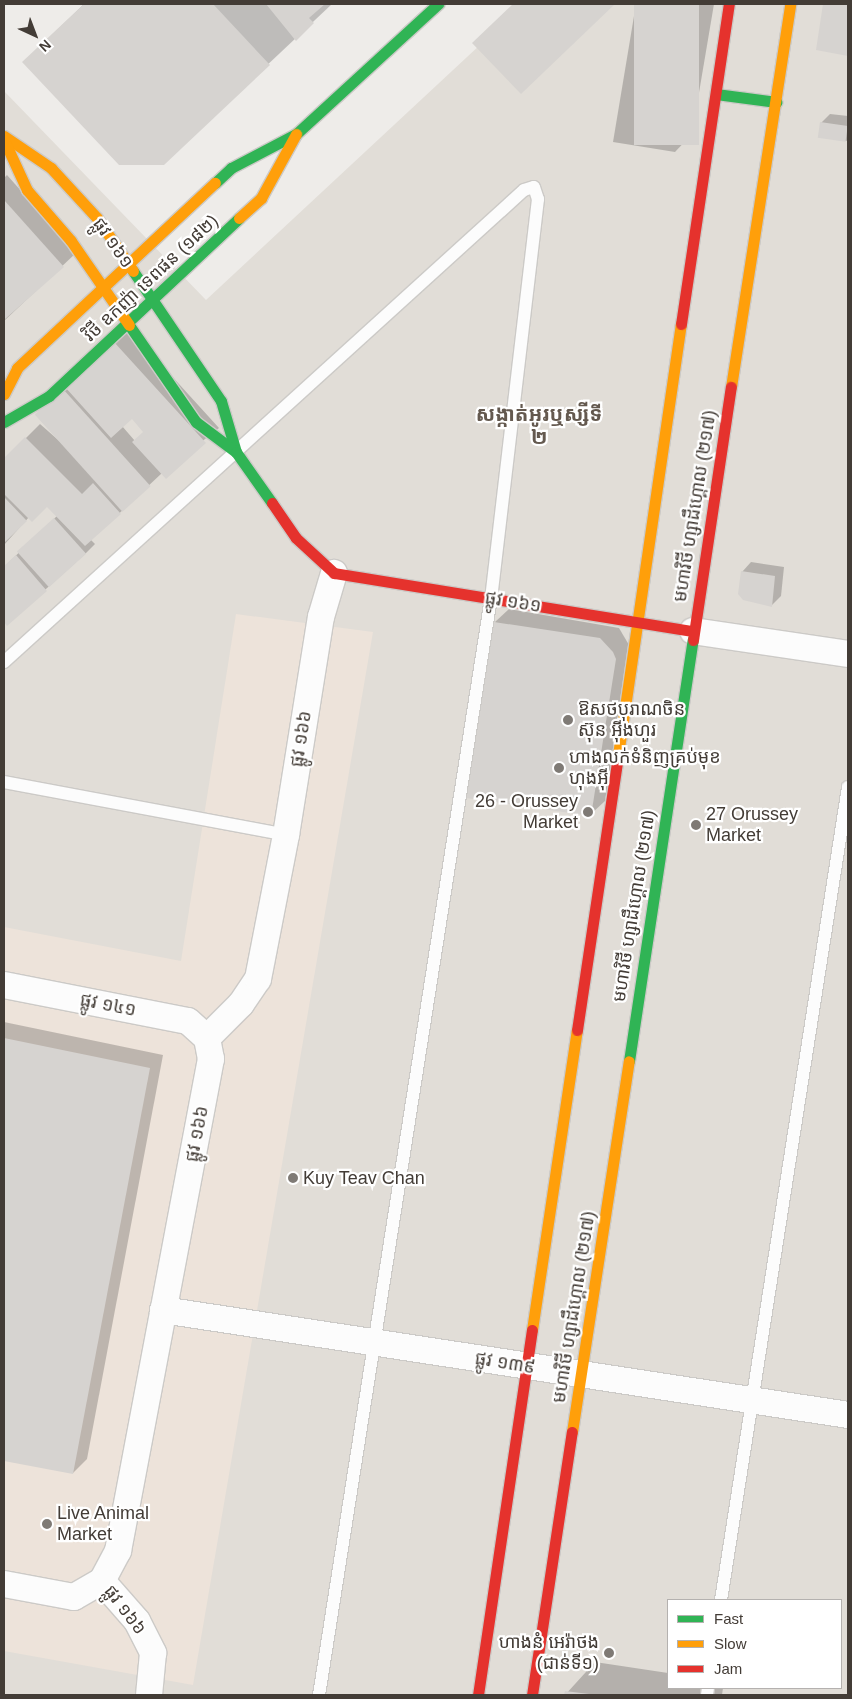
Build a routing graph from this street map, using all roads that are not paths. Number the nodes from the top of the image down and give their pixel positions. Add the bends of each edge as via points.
1 (438, 4) edge
2 (730, 4) edge
3 (790, 4) edge
4 (716, 94) junction
5 (776, 102) junction
6 (296, 134) junction
7 (4, 136) edge
8 (4, 140) edge
9 (128, 264) junction
10 (103, 287) junction
11 (152, 301) junction
12 (128, 324) junction
13 (4, 394) edge
14 (4, 422) edge
15 (236, 452) junction
16 (334, 574) junction
17 (490, 598) junction
18 (638, 622) junction
19 (693, 631) junction
20 (848, 654) edge
21 (4, 662) edge
22 (4, 782) edge
23 (848, 787) edge
24 (286, 835) junction
25 (4, 985) edge
26 (207, 1038) junction
27 (163, 1310) junction
28 (373, 1343) junction
29 (528, 1366) junction
30 (582, 1374) junction
31 (751, 1400) junction
32 (848, 1415) edge
33 (102, 1581) junction
34 (4, 1584) edge
35 (721, 1599) edge
36 (149, 1695) edge
37 (319, 1695) edge
38 (478, 1695) edge
39 (532, 1695) edge

1 - 6 main road, វិថី ឧកញ៉ា ទេពផន (១៨២)
2 - 4 main road, មហាវិថី ហ្សាដឹហ្គោល (២១៧)
3 - 5 main road, មហាវិថី ហ្សាដឹហ្គោល (២១៧)
4 - 5 main road
4 - 18 main road, មហាវិថី ហ្សាដឹហ្គោល (២១៧)
5 - 19 main road, មហាវិថី ហ្សាដឹហ្គោល (២១៧)
6 - 9 main road, វិថី ឧកញ៉ា ទេពផន (១៨២) via 231,168
6 - 11 main road, វិថី ឧកញ៉ា ទេពផន (១៨២) via 261,198
7 - 9 main road, ផ្លូវ ១៦១ via 51,168 97,218
8 - 10 main road, ផ្លូវ ១៦១ via 27,190 71,241
9 - 10 main road, វិថី ឧកញ៉ា ទេពផន (១៨២)
9 - 11 main road, ផ្លូវ ១៦១
10 - 12 main road, ផ្លូវ ១៦១
10 - 13 main road, វិថី ឧកញ៉ា ទេពផន (១៨២) via 17,368
11 - 12 main road, វិថី ឧកញ៉ា ទេពផន (១៨២)
11 - 15 main road, ផ្លូវ ១៦១ via 221,401
12 - 14 main road, វិថី ឧកញ៉ា ទេពផន (១៨២) via 49,396
12 - 15 main road, ផ្លូវ ១៦១ via 196,422
15 - 16 main road, ផ្លូវ ១៦១ via 296,538
15 - 17 lane via 524,190 534,187 538,199
15 - 21 lane
16 - 17 main road, ផ្លូវ ១៦១
16 - 24 street, ផ្លូវ ១៦៦ via 321,617
17 - 18 main road, ផ្លូវ ១៦១
17 - 28 lane
18 - 19 main road, ផ្លូវ ១៦១
18 - 29 main road, មហាវិថី ហ្សាដឹហ្គោល (២១៧)
19 - 20 street, ផ្លូវ ១៦១
19 - 30 main road, មហាវិថី ហ្សាដឹហ្គោល (២១៧)
22 - 24 lane
23 - 31 lane
24 - 26 street, ផ្លូវ ១៦៦ via 258,979 241,1004
25 - 26 street, ផ្លូវ ១៤១ via 188,1021
26 - 27 street, ផ្លូវ ១៦៦ via 211,1060
27 - 28 street, ផ្លូវ ១៣៩
27 - 33 street, ផ្លូវ ១៦៦ via 118,1551
28 - 29 street, ផ្លូវ ១៣៩
28 - 37 lane
29 - 30 street, ផ្លូវ ១៣៩
29 - 38 main road, មហាវិថី ហ្សាដឹហ្គោល (២១៧)
30 - 31 street, ផ្លូវ ១៣៩
30 - 39 main road, មហាវិថី ហ្សាដឹហ្គោល (២១៧)
31 - 32 street, ផ្លូវ ១៣៩
31 - 35 lane
33 - 34 street via 74,1597
33 - 36 street, ផ្លូវ ១៦៦ via 137,1621 153,1653

